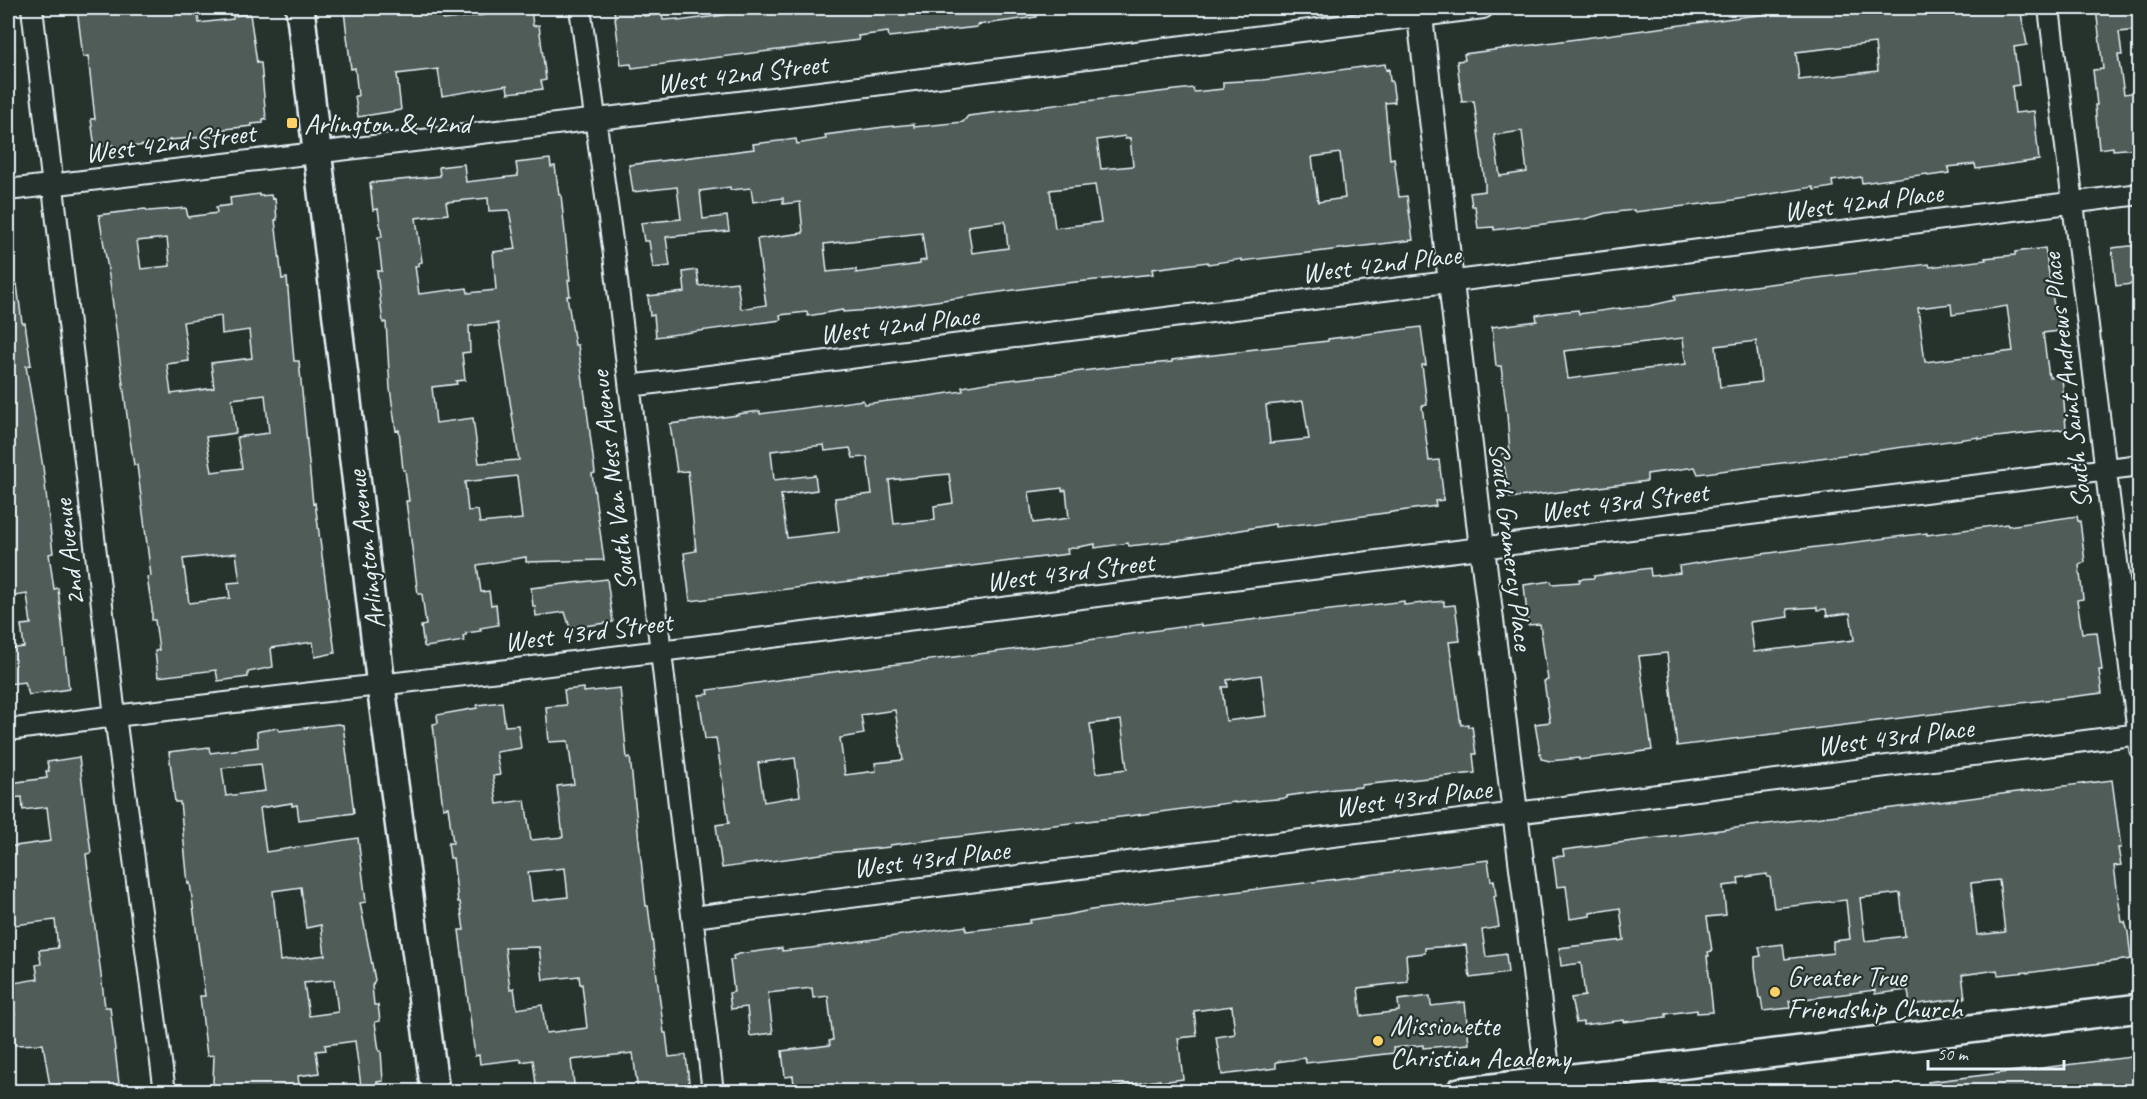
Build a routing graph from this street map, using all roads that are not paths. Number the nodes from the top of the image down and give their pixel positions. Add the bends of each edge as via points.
1 (32, 8) edge
2 (300, 8) edge
3 (580, 8) edge
4 (1483, 8) edge
5 (2049, 8) edge
6 (1419, 12) edge
7 (594, 119) junction
8 (317, 153) junction
9 (53, 184) junction
10 (8, 190) edge
11 (2139, 194) edge
12 (2074, 202) junction
13 (1450, 283) junction
14 (630, 386) junction
15 (2139, 465) edge
16 (2105, 469) junction
17 (1482, 549) junction
18 (660, 651) junction
19 (381, 686) junction
20 (116, 716) junction
21 (8, 730) edge
22 (2139, 739) edge
23 (1516, 813) junction
24 (693, 917) junction
25 (2139, 1008) edge
26 (1549, 1086) edge
27 (165, 1092) edge
28 (435, 1092) edge
29 (713, 1092) edge
30 (1460, 1092) edge

1 - 9 street, 2nd Avenue
2 - 8 main road, Arlington Avenue
3 - 7 street, South Van Ness Avenue
4 - 6 street, West 42nd Street
5 - 12 street, South Saint Andrews Place
6 - 7 street, West 42nd Street
6 - 13 street, South Gramercy Place
7 - 8 street, West 42nd Street
7 - 14 street, South Van Ness Avenue
8 - 9 street, West 42nd Street
8 - 19 main road, Arlington Avenue
9 - 10 street, West 42nd Street
9 - 20 street, 2nd Avenue
11 - 12 street, West 42nd Place
12 - 13 street, West 42nd Place
12 - 16 street, South Saint Andrews Place
13 - 14 street, West 42nd Place
13 - 17 street, South Gramercy Place
14 - 18 street, South Van Ness Avenue
15 - 16 street, West 43rd Street
16 - 17 street, West 43rd Street
16 - 22 street, South Saint Andrews Place
17 - 18 street, West 43rd Street
17 - 23 street, South Gramercy Place
18 - 19 street, West 43rd Street
18 - 24 street, South Van Ness Avenue
19 - 20 street, West 43rd Street
19 - 28 main road, Arlington Avenue
20 - 21 street, West 43rd Street
20 - 27 street, 2nd Avenue
22 - 23 street, West 43rd Place
23 - 24 street, West 43rd Place
23 - 26 street, South Gramercy Place
24 - 29 street, South Van Ness Avenue
25 - 26 main road
26 - 30 main road

